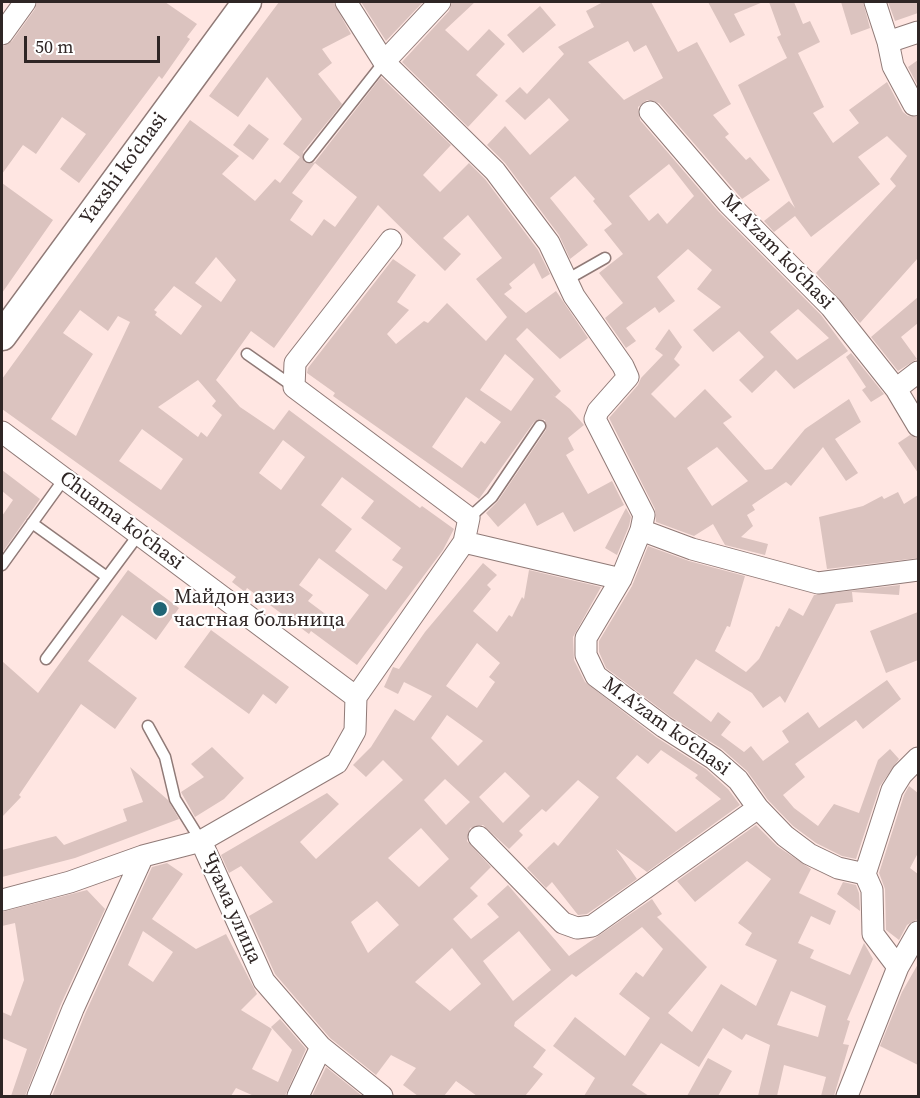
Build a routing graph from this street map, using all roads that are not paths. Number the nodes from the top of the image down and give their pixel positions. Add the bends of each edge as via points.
1 (25, 2) edge
2 (247, 2) edge
3 (346, 2) edge
4 (440, 2) edge
5 (875, 2) edge
6 (918, 32) edge
7 (2, 34) edge
8 (888, 42) junction
9 (384, 62) junction
10 (914, 105) dead end
11 (650, 112) dead end
12 (309, 157) dead end
13 (391, 240) dead end
14 (606, 258) dead end
15 (568, 279) junction
16 (2, 336) edge
17 (248, 354) dead end
18 (918, 372) edge
19 (294, 387) junction
20 (896, 389) junction
21 (540, 426) dead end
22 (918, 426) edge
23 (2, 432) edge
24 (64, 479) junction
25 (469, 518) junction
26 (32, 523) junction
27 (641, 530) junction
28 (139, 534) junction
29 (464, 542) junction
30 (2, 565) edge
31 (918, 570) edge
32 (107, 577) junction
33 (621, 579) junction
34 (46, 659) dead end
35 (356, 697) junction
36 (148, 726) dead end
37 (918, 758) edge
38 (758, 808) junction
39 (478, 837) dead end
40 (201, 841) junction
41 (143, 856) junction
42 (865, 873) junction
43 (2, 900) edge
44 (918, 932) edge
45 (898, 967) junction
46 (321, 1047) junction
47 (38, 1096) edge
48 (298, 1096) edge
49 (382, 1096) edge
50 (847, 1096) edge

1 - 7 street
2 - 16 street, Yaxshi koʻchasi
3 - 9 street
4 - 9 street
5 - 8 street
6 - 8 street
8 - 10 street via 893,66
9 - 12 lane
9 - 15 street via 495,171 549,243
11 - 20 street, M.Aʻzam koʻchasi via 729,203 831,307
13 - 19 street via 295,363
14 - 15 lane
15 - 27 street via 574,296 628,377 595,419 644,514
17 - 19 lane
18 - 20 street
19 - 25 street
20 - 22 street, M.Aʻzam koʻchasi
21 - 25 lane via 492,497
23 - 24 street, Chuama ko'chasi
24 - 26 lane
24 - 28 street, Chuama ko'chasi
25 - 29 street
26 - 30 lane
26 - 32 lane
27 - 31 street via 692,549 818,583
27 - 33 street, M.Aʻzam koʻchasi
28 - 32 lane
28 - 35 street, Chuama ko'chasi
29 - 33 street
29 - 35 street
32 - 34 lane
33 - 38 street, M.Aʻzam koʻchasi via 586,638 586,655 596,676 714,759 738,780
35 - 40 street via 355,731 337,763
36 - 40 lane via 165,757 175,799
37 - 42 street via 892,790
38 - 39 street via 592,926 578,928 562,923
38 - 42 street, M.Aʻzam koʻchasi via 809,854 838,868
40 - 41 street, Чуама улица
40 - 46 street, Чуама улица via 264,981
41 - 43 street, Чуама улица via 70,882
41 - 47 street
42 - 45 street via 872,890 873,934
44 - 45 street
45 - 50 street
46 - 48 street
46 - 49 street, Чуама улица

